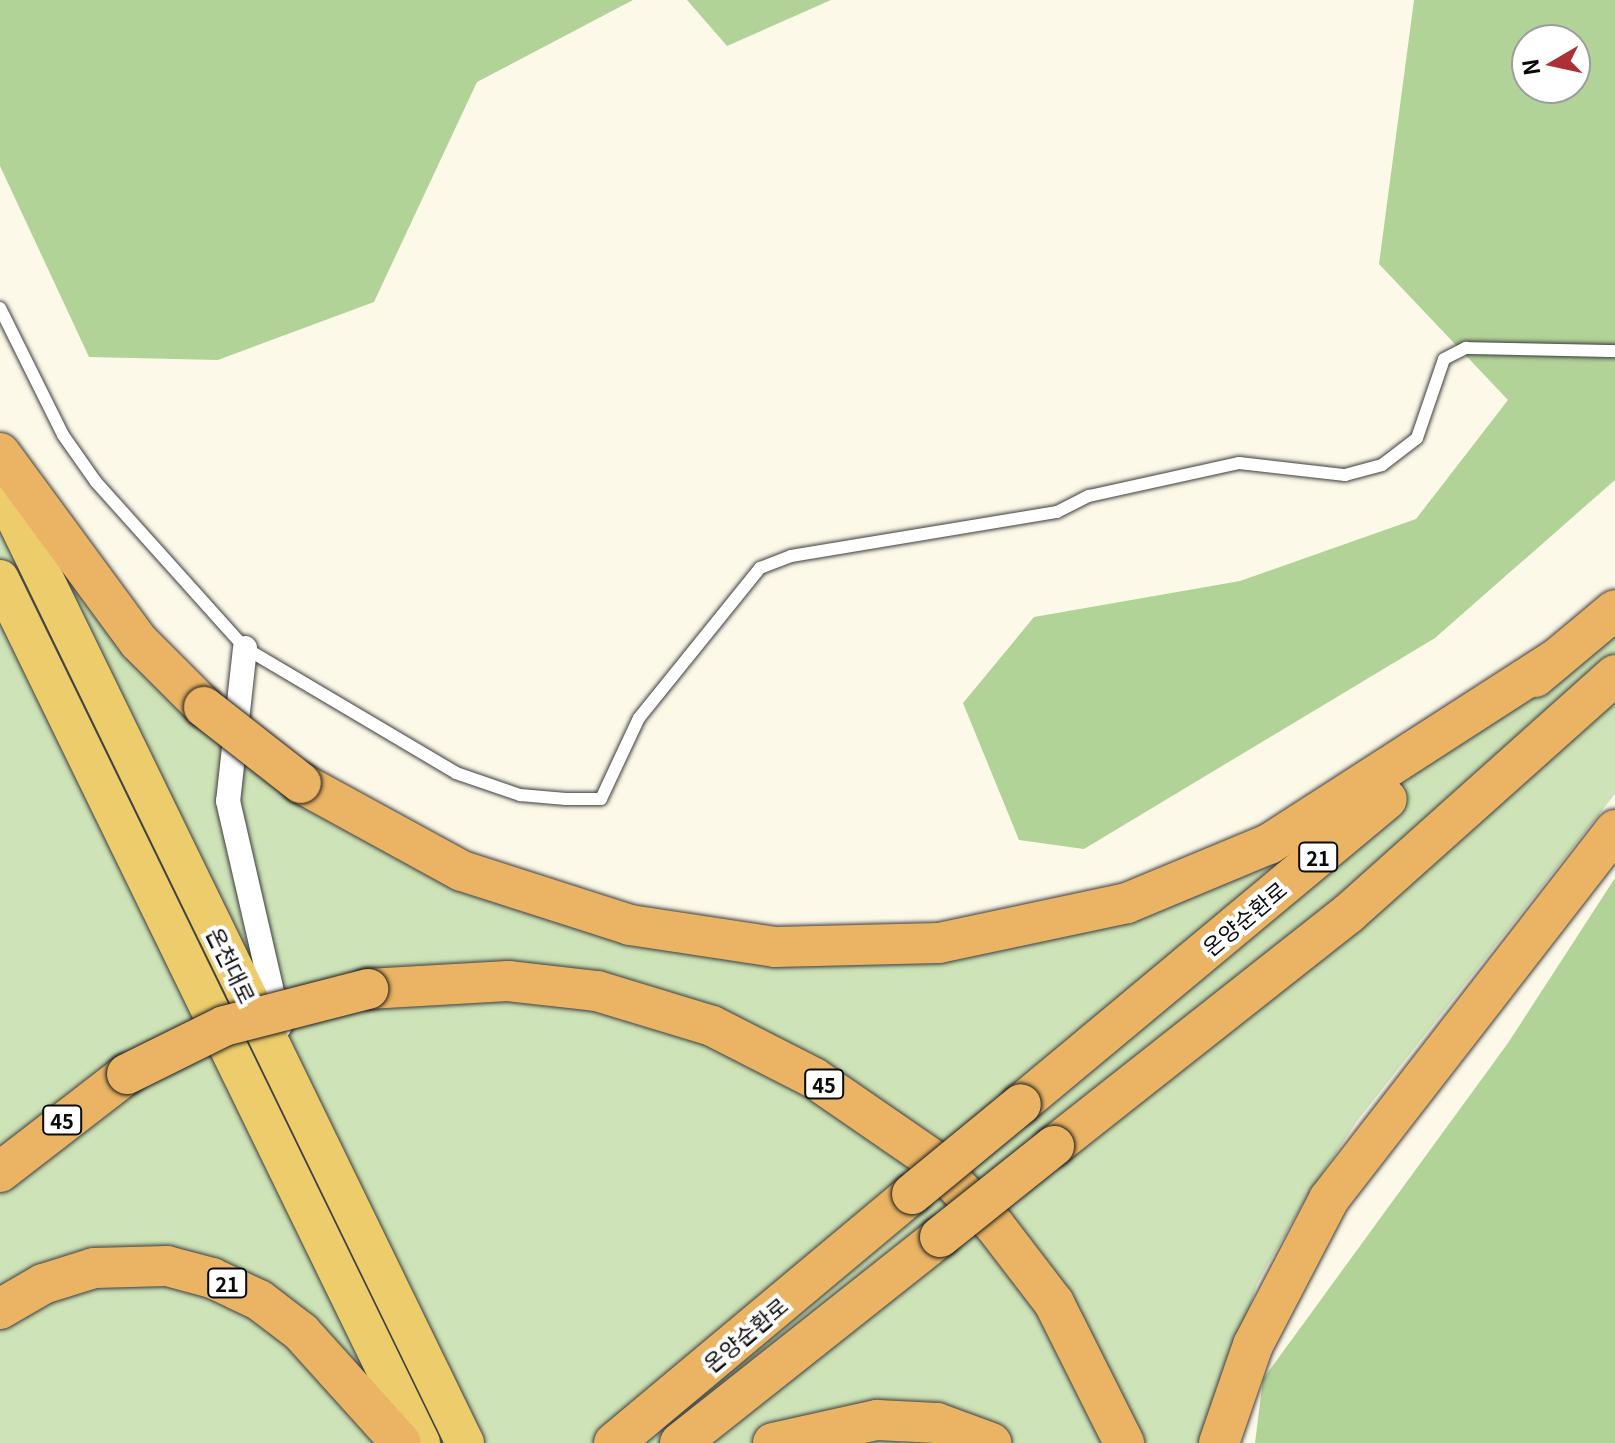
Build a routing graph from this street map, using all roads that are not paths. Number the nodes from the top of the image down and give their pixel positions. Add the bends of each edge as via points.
1 (0, 308) edge
2 (1615, 351) edge
3 (0, 453) edge
4 (0, 487) edge
5 (0, 579) edge
6 (1615, 610) edge
7 (245, 648) junction
8 (1554, 660) junction
9 (1615, 675) edge
10 (1615, 830) edge
11 (299, 1102) junction
12 (0, 1172) edge
13 (0, 1309) edge
14 (401, 1443) edge
15 (421, 1443) edge
16 (465, 1443) edge
17 (614, 1443) edge
18 (680, 1443) edge
19 (773, 1443) edge
20 (991, 1443) edge
21 (1124, 1443) edge
22 (1219, 1443) edge

1 - 7 lane via 63,435 96,482
2 - 7 lane via 1466,348 1444,359 1417,438 1382,465 1345,475 1239,463 1089,496 1057,512 791,556 760,568 639,718 601,799 520,795 456,773
3 - 8 highway, bridge via 130,631 204,707 301,783 462,871 579,912 775,947 927,944 1102,910 1269,844
4 - 11 main road, 온천대로
5 - 15 main road, 온천대로
6 - 8 highway, 온양순환로 / 21
7 - 11 street via 228,801
8 - 17 highway, 온양순환로 / 21, bridge
9 - 18 highway, 온양순환로, bridge via 1349,913
10 - 22 highway via 1329,1199 1253,1345
11 - 16 main road, 온천대로
12 - 21 highway, 45, bridge via 127,1074 224,1026 368,989 508,981 597,991 678,1013 814,1078 930,1158 995,1226 1054,1303
13 - 14 highway, 21 via 43,1284 94,1268 167,1266 212,1278 259,1300 301,1332
19 - 20 highway via 877,1420 937,1423

